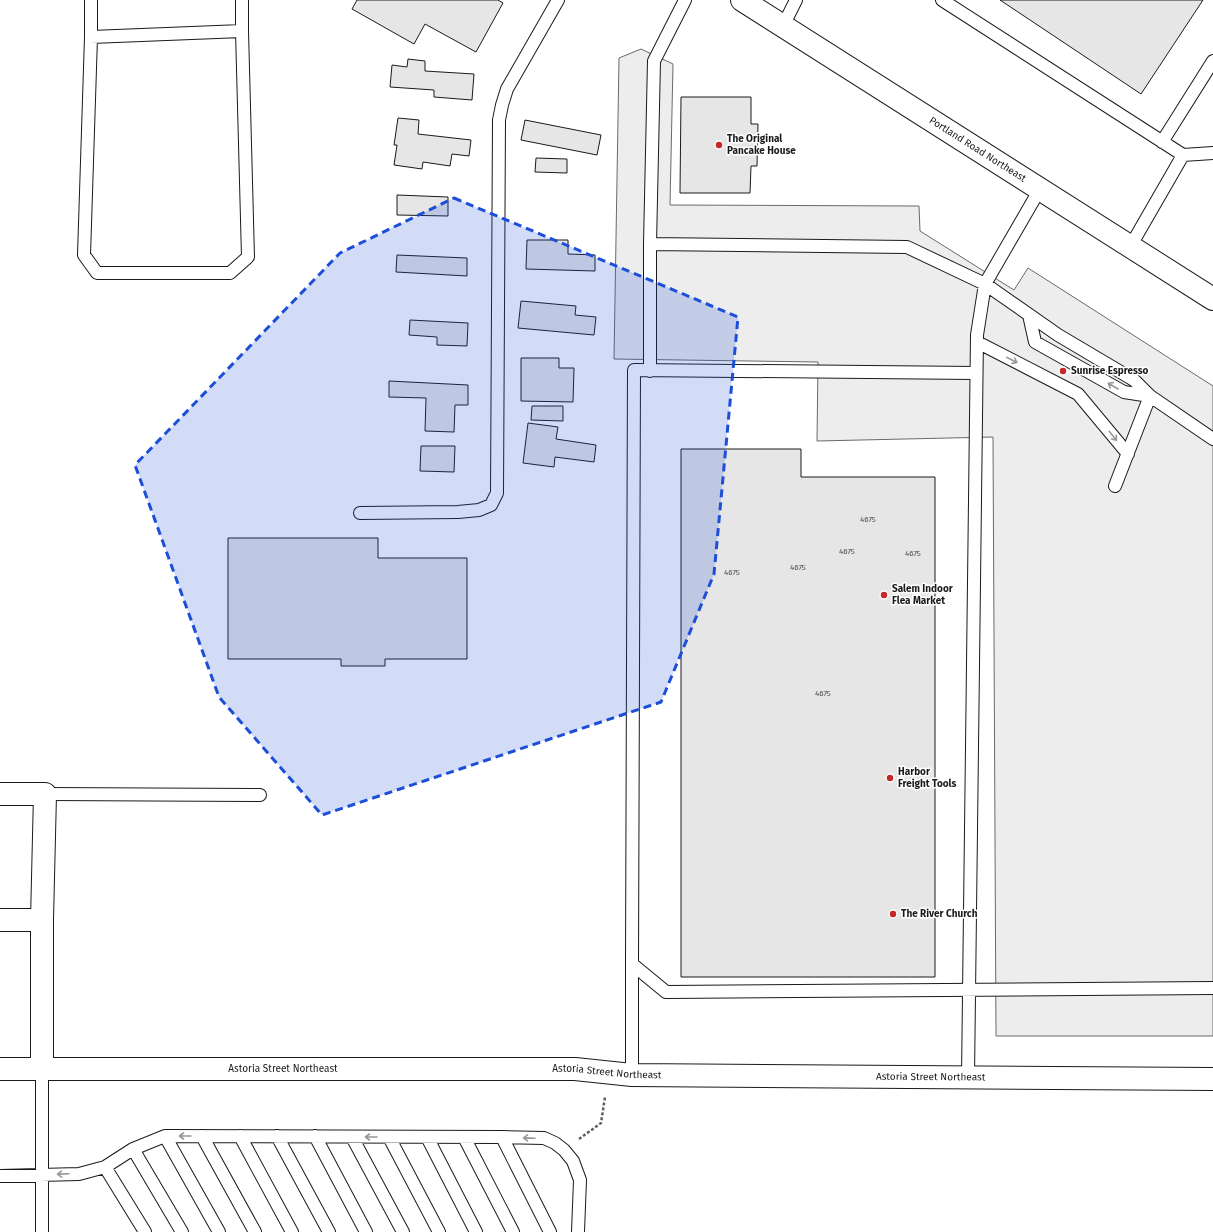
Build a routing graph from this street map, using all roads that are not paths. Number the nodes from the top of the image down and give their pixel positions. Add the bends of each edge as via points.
1 (91, 0) edge
2 (242, 0) edge
3 (685, 0) edge
4 (742, 0) edge
5 (796, 0) edge
6 (942, 0) edge
7 (553, 2) edge
8 (784, 26) junction
9 (242, 31) junction
10 (91, 37) junction
11 (1213, 61) edge
12 (1162, 142) junction
13 (1213, 153) edge
14 (1183, 155) junction
15 (1040, 189) junction
16 (650, 244) junction
17 (1130, 246) junction
18 (985, 284) junction
19 (1213, 299) edge
20 (1029, 315) junction
21 (977, 342) junction
22 (650, 371) junction
23 (976, 373) junction
24 (1150, 396) junction
25 (1213, 439) edge
26 (1128, 454) junction
27 (1115, 486) dead end
28 (360, 513) dead end
29 (0, 794) edge
30 (45, 794) junction
31 (260, 794) dead end
32 (0, 920) edge
33 (42, 920) junction
34 (632, 964) junction
35 (1213, 988) edge
36 (969, 990) junction
37 (0, 1069) edge
38 (42, 1069) junction
39 (632, 1075) junction
40 (968, 1077) junction
41 (1213, 1079) edge
42 (165, 1136) junction
43 (202, 1136) junction
44 (240, 1136) junction
45 (277, 1136) junction
46 (315, 1136) junction
47 (352, 1136) junction
48 (389, 1136) junction
49 (427, 1136) junction
50 (464, 1136) junction
51 (502, 1136) junction
52 (133, 1149) junction
53 (104, 1167) junction
54 (42, 1175) junction
55 (0, 1176) edge
56 (42, 1232) edge
57 (145, 1232) edge
58 (182, 1232) edge
59 (219, 1232) edge
60 (256, 1232) edge
61 (292, 1232) edge
62 (329, 1232) edge
63 (366, 1232) edge
64 (403, 1232) edge
65 (439, 1232) edge
66 (476, 1232) edge
67 (513, 1232) edge
68 (550, 1232) edge
69 (578, 1232) edge

1 - 10 lane
2 - 9 lane
3 - 16 lane via 654,61
4 - 8 street, Portland Road Northeast
5 - 8 lane
6 - 12 lane
7 - 28 lane via 507,88 499,120 497,493 491,505 479,510
8 - 15 street, Portland Road Northeast
9 - 10 lane
9 - 10 lane via 248,257 230,273 97,273 84,256
11 - 12 lane
12 - 14 lane
13 - 14 lane
14 - 17 lane
15 - 17 street, Portland Road Northeast
15 - 18 lane
16 - 18 lane via 906,246
16 - 22 lane
17 - 19 street, Portland Road Northeast
18 - 20 lane
18 - 21 lane
20 - 24 lane via 1134,380
24 -> 20 lane via 1124,392 1036,342
21 - 23 lane
21 -> 26 lane via 1078,394
22 - 23 lane
22 - 34 lane via 634,370
23 - 36 lane
24 - 25 lane
24 - 26 lane
26 - 27 lane
29 - 30 street
30 - 31 lane
30 - 33 street
32 - 33 street
33 - 38 street
34 - 36 lane via 666,992
34 - 39 lane
35 - 36 lane
36 - 40 lane
37 - 38 street, Astoria Street Northeast
38 - 39 street, Astoria Street Northeast via 575,1069
38 - 54 lane
39 - 40 street, Astoria Street Northeast
40 - 41 street, Astoria Street Northeast
43 -> 42 lane
42 - 52 lane
42 - 59 lane
43 - 44 lane
43 - 60 lane
44 - 45 lane
44 - 61 lane
45 - 46 lane
45 - 62 lane
46 - 47 lane
46 - 63 lane
48 -> 47 lane
47 - 64 lane
48 - 49 lane
48 - 65 lane
49 - 50 lane
49 - 66 lane
50 - 51 lane
50 - 67 lane
51 - 68 lane
69 -> 51 lane via 580,1180 573,1162 564,1150 544,1138
52 - 53 lane
52 - 58 lane
53 -> 54 lane via 79,1174
53 - 57 lane
54 - 55 lane
54 - 56 lane

